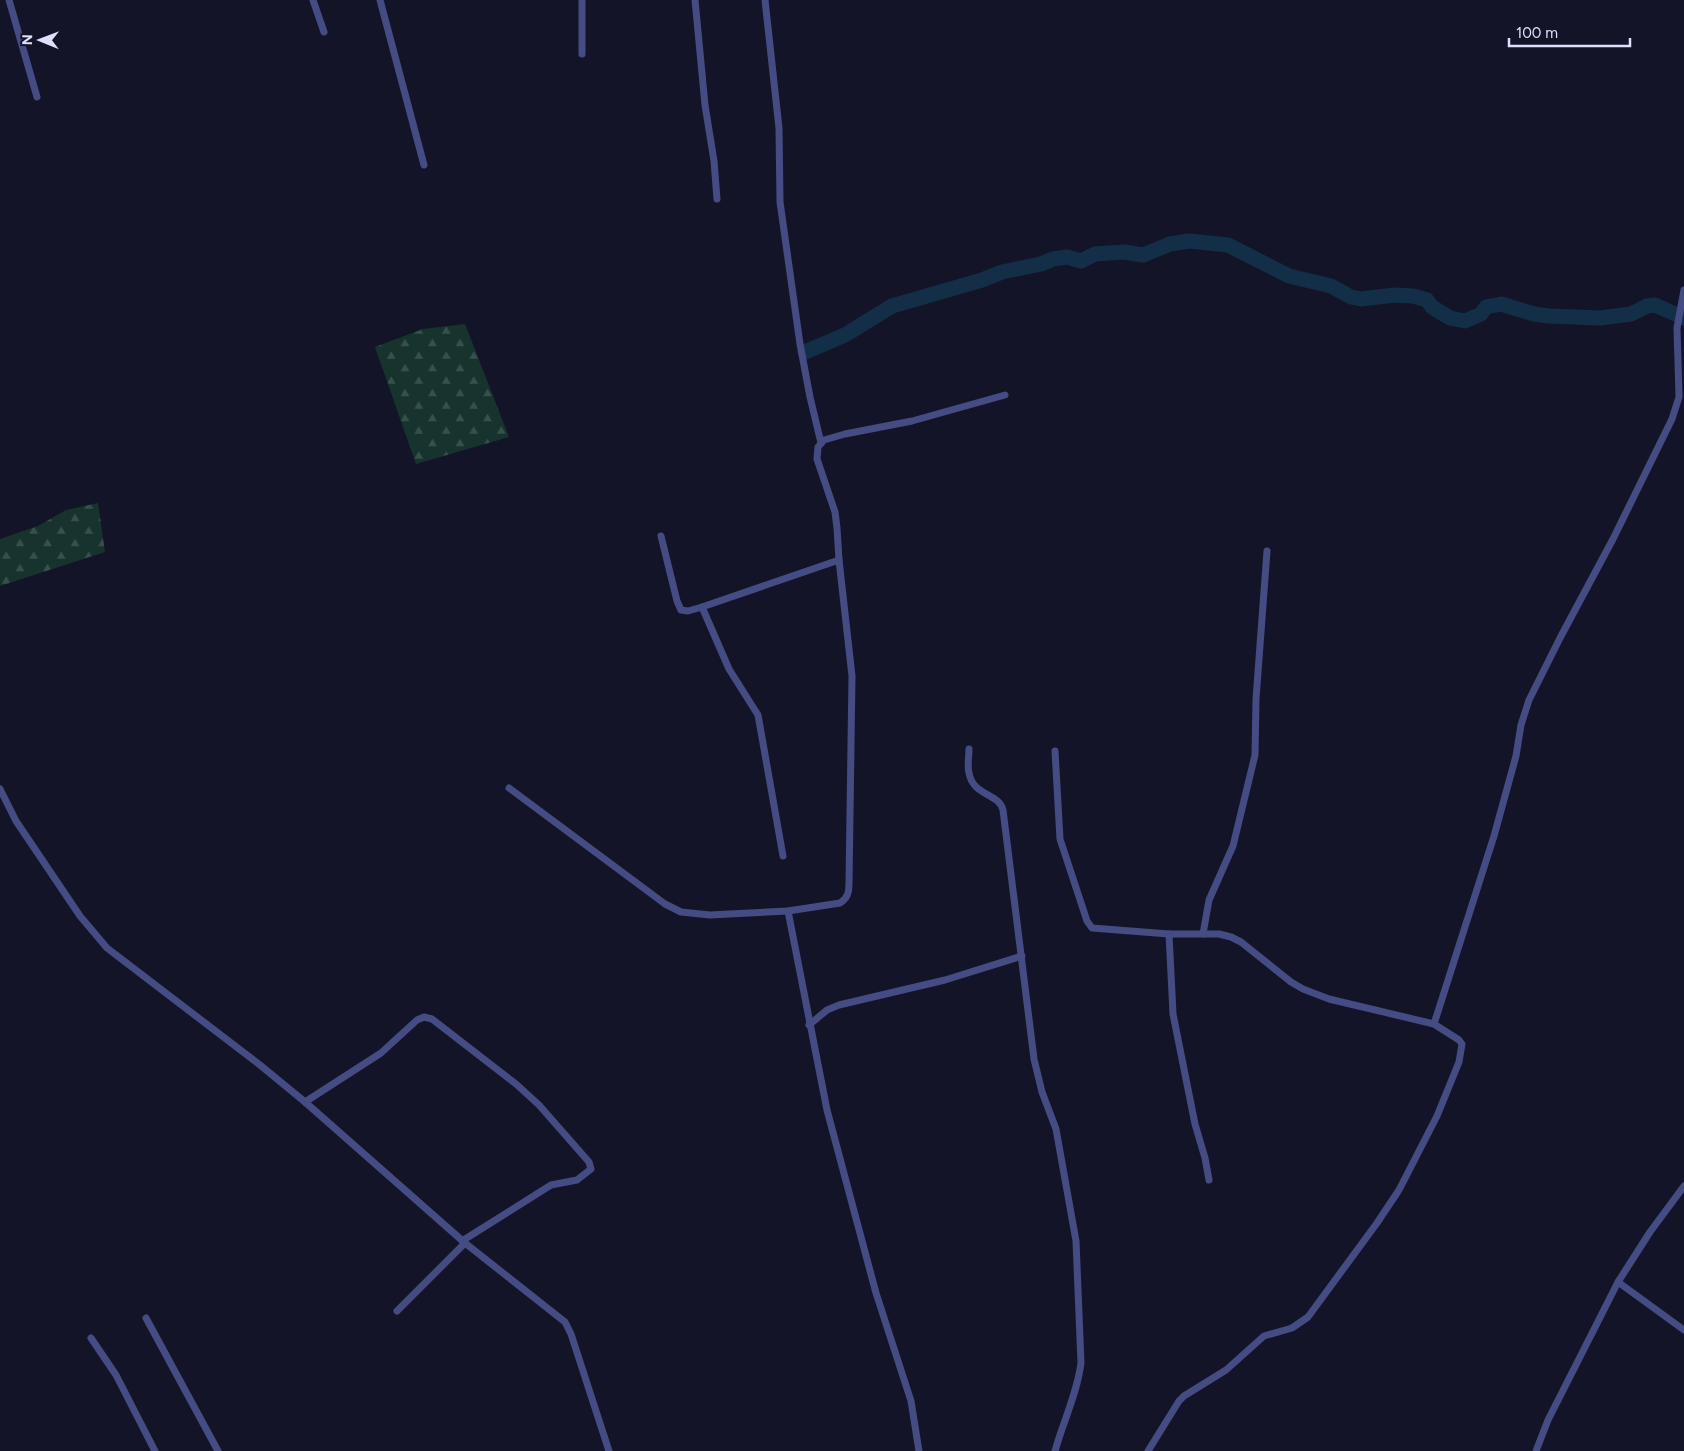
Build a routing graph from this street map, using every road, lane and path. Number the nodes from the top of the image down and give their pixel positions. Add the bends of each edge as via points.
1 (8, 0) edge
2 (313, 0) edge
3 (380, 0) edge
4 (582, 0) edge
5 (695, 0) edge
6 (765, 0) edge
7 (324, 32) dead end
8 (582, 54) dead end
9 (37, 97) dead end
10 (424, 166) dead end
11 (717, 199) dead end
12 (1684, 290) edge
13 (1005, 395) dead end
14 (820, 443) junction
15 (661, 536) dead end
16 (1267, 551) dead end
17 (839, 560) junction
18 (702, 607) junction
19 (969, 748) dead end
20 (1056, 751) dead end
21 (509, 788) dead end
22 (0, 789) edge
23 (783, 856) dead end
24 (788, 911) junction
25 (1169, 934) junction
26 (1203, 934) junction
27 (1022, 956) junction
28 (1434, 1024) junction
29 (809, 1025) junction
30 (305, 1102) junction
31 (1209, 1180) dead end
32 (1684, 1186) edge
33 (463, 1242) junction
34 (1618, 1282) junction
35 (397, 1311) dead end
36 (146, 1318) dead end
37 (1684, 1330) edge
38 (91, 1338) dead end
39 (155, 1451) edge
40 (218, 1451) edge
41 (609, 1451) edge
42 (919, 1451) edge
43 (1055, 1451) edge
44 (1148, 1451) edge
45 (1536, 1451) edge

1 - 9 street
2 - 7 street
3 - 10 street
4 - 8 street
5 - 11 street
6 - 14 street via 778,128 780,202 800,344
12 - 28 street via 1677,328 1679,397 1672,418 1529,700 1494,836
13 - 14 street
14 - 17 street via 818,459 835,512
15 - 18 street via 679,607 684,611
16 - 26 street via 1255,755 1233,846 1210,900
17 - 18 street
17 - 24 street via 852,684 849,891 840,903
18 - 23 street via 728,669 758,715
19 - 27 street via 971,781 981,792 1002,805
20 - 25 street via 1060,840 1090,926
21 - 24 street via 674,909 710,915
22 - 30 street via 16,821 91,931 107,948
24 - 29 street
25 - 26 street
25 - 31 street via 1173,1014
26 - 28 street via 1231,937 1241,942 1303,989 1329,999
27 - 29 street via 945,980 839,1005
27 - 43 street via 1034,1059 1056,1129 1076,1241 1081,1363
28 - 44 street via 1459,1040 1461,1055 1437,1116 1378,1223 1308,1317 1292,1328 1264,1336 1226,1370 1184,1396
29 - 42 street via 827,1110 876,1293 911,1401
30 - 33 street
30 - 33 street via 368,1063 424,1017 432,1019 516,1084 539,1105 589,1162 591,1169 577,1180 552,1185
32 - 34 street
33 - 35 street
33 - 41 street via 565,1322
34 - 37 street
34 - 45 street via 1548,1420
36 - 40 street
38 - 39 street via 116,1375

